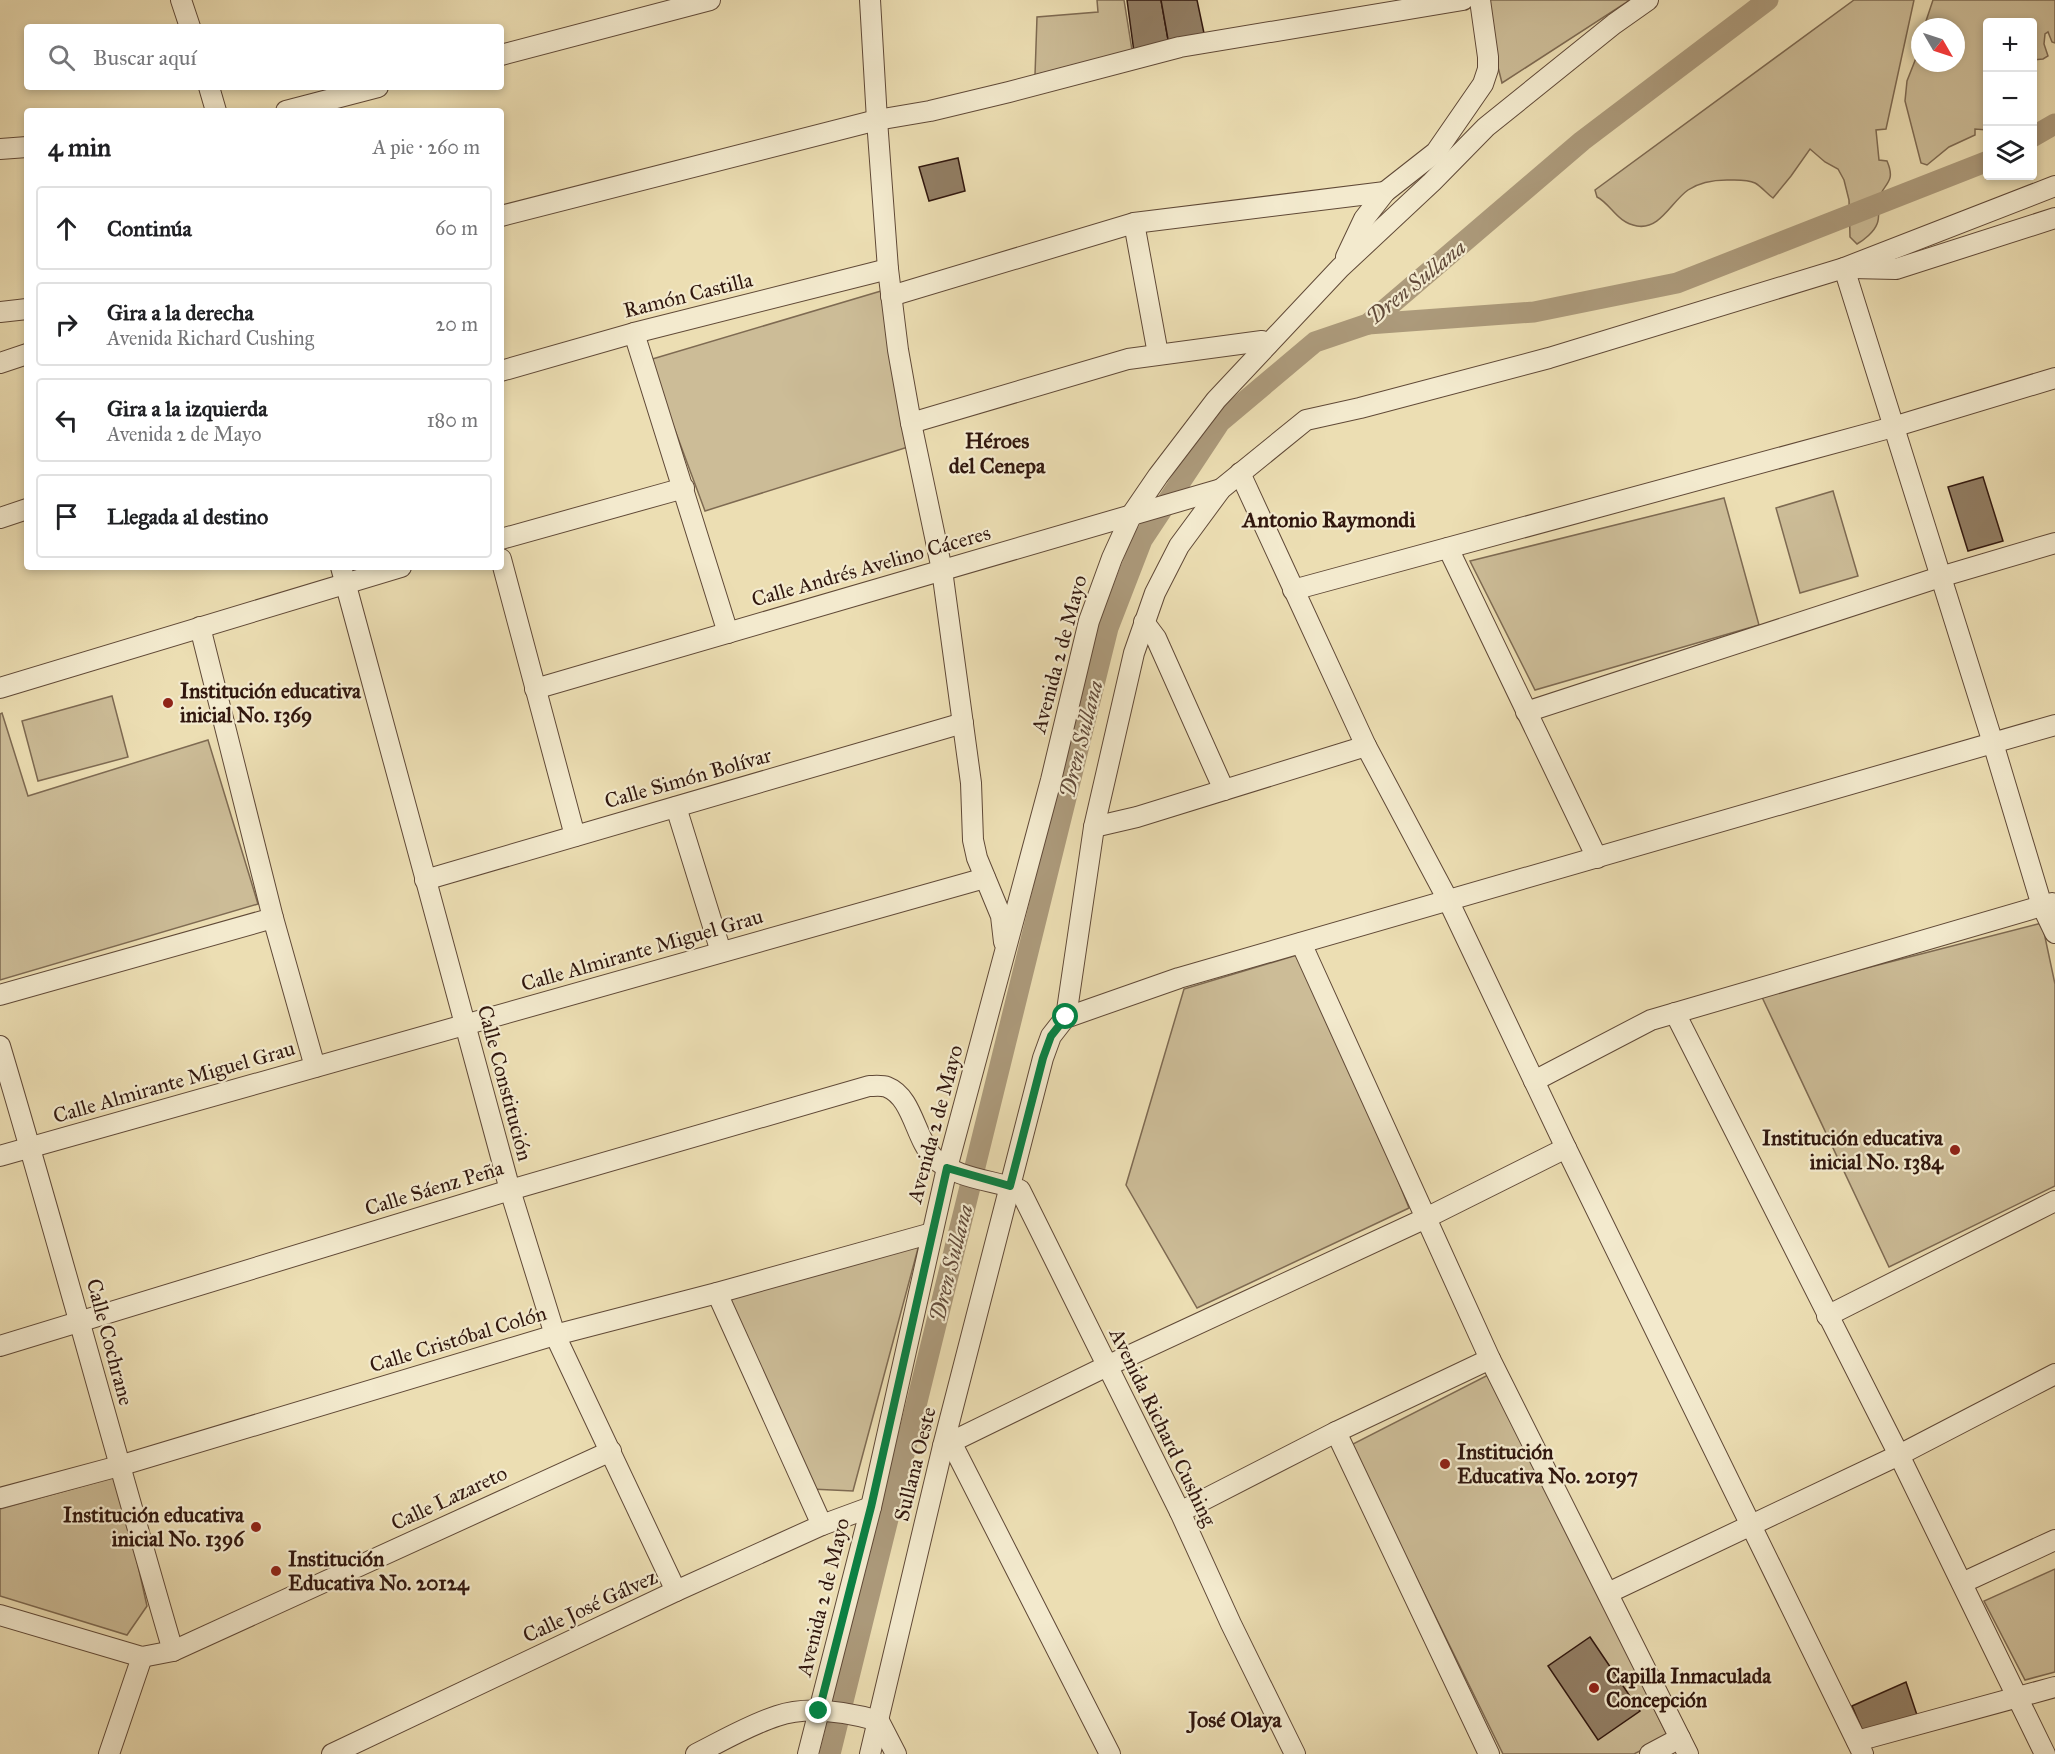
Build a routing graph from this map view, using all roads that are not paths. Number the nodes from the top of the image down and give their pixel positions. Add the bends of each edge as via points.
1 (182, 0) edge
2 (710, 0) edge
3 (870, 0) edge
4 (1463, 0) edge
5 (1480, 0) edge
6 (1648, 0) edge
7 (189, 24) edge
8 (504, 54) edge
9 (210, 90) edge
10 (366, 90) edge
11 (215, 108) edge
12 (298, 108) edge
13 (877, 120) junction
14 (24, 147) edge
15 (0, 149) edge
16 (2055, 186) edge
17 (1386, 192) junction
18 (504, 215) edge
19 (2055, 218) edge
20 (1134, 223) junction
21 (1340, 268) junction
22 (1844, 268) junction
23 (888, 269) junction
24 (891, 296) junction
25 (24, 309) edge
26 (0, 312) edge
27 (634, 333) junction
28 (1268, 344) junction
29 (1158, 354) junction
30 (24, 355) edge
31 (0, 363) edge
32 (504, 370) edge
33 (2055, 378) edge
34 (911, 423) junction
35 (1893, 427) junction
36 (1240, 473) junction
37 (684, 488) junction
38 (1221, 489) junction
39 (24, 511) edge
40 (1140, 512) junction
41 (0, 518) edge
42 (504, 538) edge
43 (2055, 543) edge
44 (1448, 548) junction
45 (379, 570) edge
46 (504, 570) edge
47 (942, 570) junction
48 (343, 575) edge
49 (1940, 577) junction
50 (1293, 590) junction
51 (1144, 622) junction
52 (200, 627) junction
53 (728, 633) junction
54 (0, 688) edge
55 (535, 689) junction
56 (1526, 712) junction
57 (963, 723) junction
58 (2055, 725) edge
59 (1993, 743) junction
60 (1366, 746) junction
61 (1224, 790) junction
62 (676, 807) junction
63 (1094, 827) junction
64 (575, 836) junction
65 (1597, 858) junction
66 (985, 878) junction
67 (425, 880) junction
68 (1448, 900) junction
69 (2049, 905) edge
70 (273, 918) junction
71 (2055, 933) edge
72 (1301, 943) junction
73 (1005, 950) junction
74 (721, 952) junction
75 (0, 995) edge
76 (1675, 1013) junction
77 (1066, 1017) junction
78 (465, 1025) junction
79 (0, 1046) edge
80 (315, 1067) junction
81 (1534, 1081) junction
82 (30, 1148) junction
83 (1566, 1148) junction
84 (0, 1156) edge
85 (951, 1169) junction
86 (1005, 1185) junction
87 (510, 1190) junction
88 (2055, 1202) edge
89 (1426, 1218) junction
90 (932, 1233) junction
91 (717, 1293) junction
92 (1827, 1316) junction
93 (80, 1321) junction
94 (555, 1335) junction
95 (0, 1346) edge
96 (1490, 1359) junction
97 (1107, 1366) junction
98 (2055, 1374) edge
99 (1336, 1432) junction
100 (947, 1444) junction
101 (610, 1450) junction
102 (1899, 1455) junction
103 (119, 1466) junction
104 (0, 1498) edge
105 (871, 1507) junction
106 (1180, 1512) junction
107 (822, 1525) junction
108 (1752, 1526) junction
109 (2055, 1540) edge
110 (1962, 1583) junction
111 (676, 1592) junction
112 (1608, 1593) junction
113 (0, 1615) edge
114 (173, 1651) junction
115 (142, 1657) junction
116 (2055, 1688) edge
117 (2018, 1697) junction
118 (823, 1711) junction
119 (872, 1719) junction
120 (1684, 1746) edge
121 (1860, 1747) edge
122 (110, 1754) edge
123 (332, 1754) edge
124 (696, 1754) edge
125 (808, 1754) edge
126 (870, 1754) edge
127 (896, 1754) edge
128 (1110, 1754) edge
129 (1294, 1754) edge
130 (1489, 1754) edge
131 (1650, 1754) edge
132 (2045, 1754) edge

1 - 7 street
2 - 8 street
3 - 13 street
4 - 13 street via 1180,47 1009,92
5 - 17 street via 1488,57 1483,84 1436,152
6 - 21 street via 1486,127
9 - 11 street
10 - 12 street
13 - 18 street
13 - 23 street
14 - 15 street
16 - 22 street
17 - 20 street
17 - 21 street via 1364,219
19 - 22 street via 1896,269
20 - 24 street
20 - 29 street
21 - 28 street, Avenida 2 de Mayo
22 - 35 street
22 - 36 street via 1549,358 1306,420
23 - 24 street
23 - 27 street, Ramón Castilla
24 - 34 street
25 - 26 street
27 - 32 street, Ramón Castilla
27 - 37 street
28 - 29 street via 1262,341
28 - 40 street, Avenida 2 de Mayo via 1216,400 1158,476
29 - 34 street via 1128,359
30 - 31 street
33 - 35 street
34 - 47 street
35 - 44 street
35 - 49 street
36 - 38 street
36 - 50 street
37 - 42 street
37 - 53 street
38 - 40 street, Calle Andrés Avelino Cáceres
38 - 51 street via 1179,546
39 - 41 street
40 - 47 street, Calle Andrés Avelino Cáceres
40 - 73 street, Avenida 2 de Mayo via 1112,558 1089,621
43 - 49 street
44 - 50 street
44 - 56 street
45 - 48 street
46 - 55 street
47 - 53 street, Calle Andrés Avelino Cáceres
47 - 57 street
48 - 52 street
48 - 67 street, Calle Constitución
49 - 56 street
49 - 59 street
50 - 60 street
51 - 61 street via 1156,638
51 - 63 street
52 - 54 street
52 - 70 street
53 - 55 street, Calle Andrés Avelino Cáceres
55 - 64 street
56 - 65 street
57 - 62 street, Calle Simón Bolívar
57 - 66 street via 973,840
58 - 59 street
59 - 65 street
59 - 69 street
60 - 61 street
60 - 68 street
61 - 63 street via 1137,818
62 - 64 street, Calle Simón Bolívar
62 - 74 street
63 - 77 street
64 - 67 street, Calle Simón Bolívar
65 - 68 street
66 - 73 street via 1001,916
66 - 74 street, Calle Almirante Miguel Grau
67 - 78 street, Calle Constitución
68 - 72 street
68 - 81 street
69 - 71 street
69 - 76 street
70 - 75 street
70 - 80 street
72 - 77 street via 1179,978
72 - 89 street
73 - 85 street, Avenida 2 de Mayo
74 - 78 street, Calle Almirante Miguel Grau
76 - 81 street via 1651,1020
76 - 92 street
77 - 86 street, Sullana Oeste via 1051,1036 1043,1058
78 - 80 street, Calle Almirante Miguel Grau
78 - 87 street, Calle Constitución
79 - 82 street, Calle Cochrane
80 - 82 street, Calle Almirante Miguel Grau
81 - 83 street
82 - 84 street, Calle Almirante Miguel Grau
82 - 93 street, Calle Cochrane
83 - 89 street
83 - 108 street
85 - 86 street
85 - 87 street, Calle Sáenz Peña via 924,1147 908,1107 899,1096 886,1086 869,1086
85 - 90 street, Avenida 2 de Mayo
86 - 97 street, Avenida Richard Cushing via 1020,1190
86 - 100 street, Sullana Oeste
87 - 93 street, Calle Sáenz Peña
87 - 94 street, Calle Constitución
88 - 92 street
89 - 96 street
89 - 97 street
90 - 91 street, Calle Cristóbal Colón
90 - 105 street, Avenida 2 de Mayo
91 - 94 street, Calle Cristóbal Colón
91 - 107 street
92 - 102 street
93 - 95 street, Calle Sáenz Peña
93 - 103 street, Calle Cochrane
94 - 101 street, Calle Constitución
94 - 103 street, Calle Cristóbal Colón
96 - 99 street
96 - 112 street
97 - 100 street
97 - 106 street, Avenida Richard Cushing
98 - 102 street
99 - 106 street
99 - 130 street
100 - 119 street, Sullana Oeste
100 - 128 street
101 - 111 street, Calle Constitución
101 - 114 street, Calle Lazareto
102 - 108 street
102 - 110 street
103 - 104 street, Calle Cristóbal Colón
103 - 114 street, Calle Cochrane
105 - 107 street, Calle José Gálvez
105 - 118 street, Avenida 2 de Mayo
106 - 129 street, Avenida Richard Cushing
107 - 111 street, Calle José Gálvez
108 - 112 street
108 - 121 street
109 - 110 street
110 - 117 street
111 - 123 street, Calle José Gálvez
112 - 120 street
113 - 115 street
114 - 115 street, Calle Lazareto
115 - 122 street
116 - 117 street
117 - 121 street
117 - 132 street
118 - 119 street
118 - 124 street via 777,1716
118 - 125 street, Avenida 2 de Mayo
119 - 126 street, Sullana Oeste
119 - 127 street
120 - 131 street

